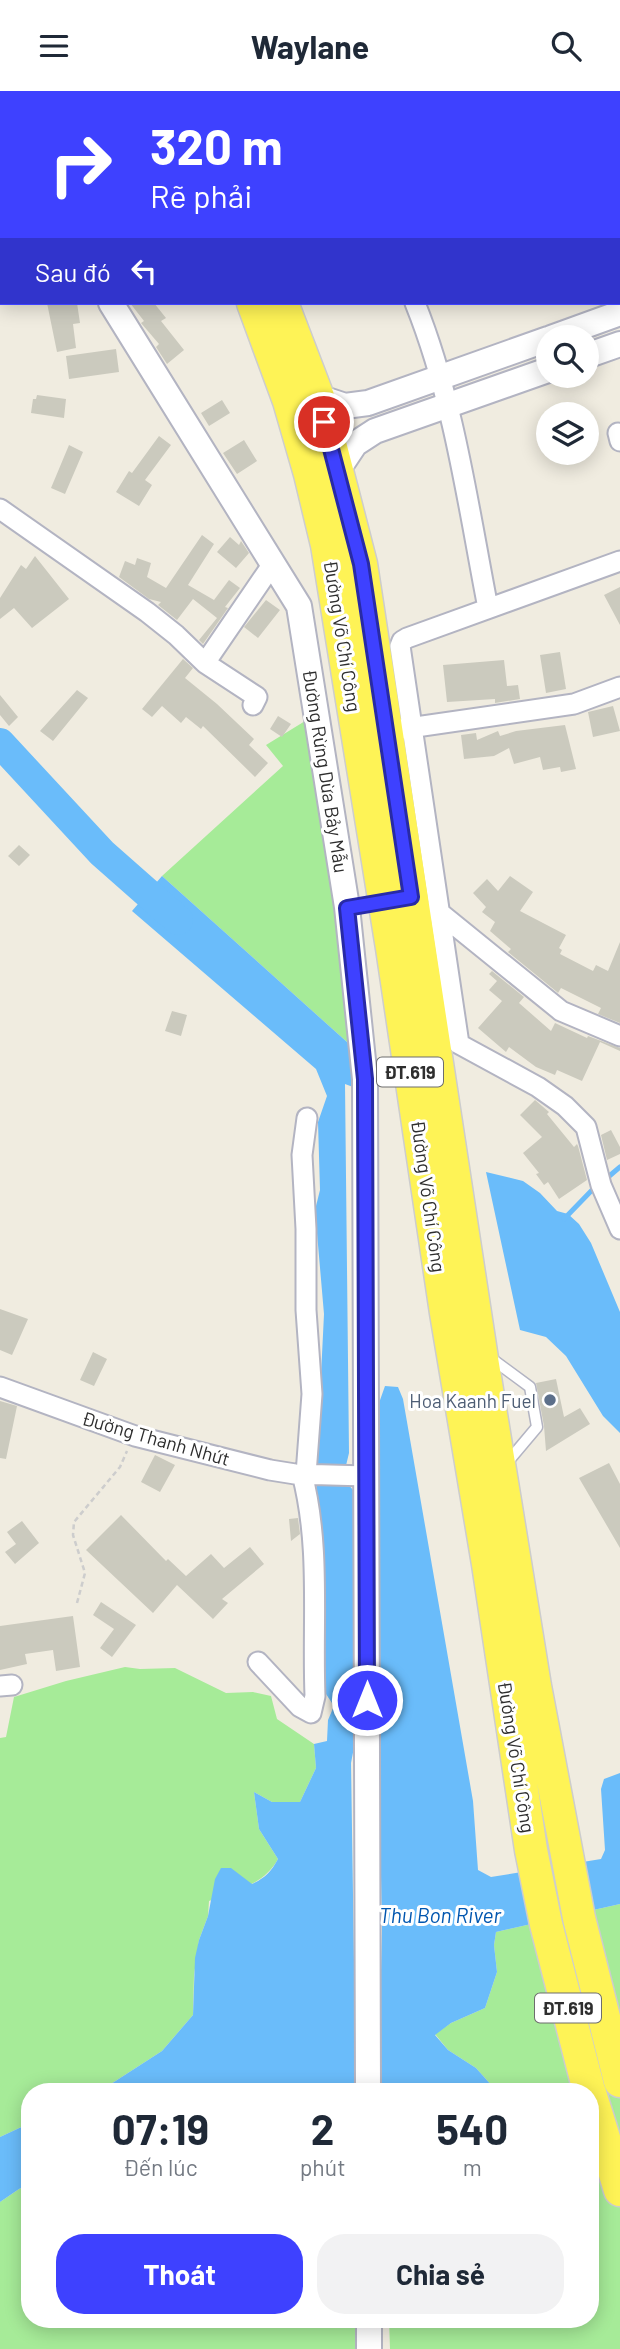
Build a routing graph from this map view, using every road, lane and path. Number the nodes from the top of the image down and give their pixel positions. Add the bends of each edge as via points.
1 (112, 305) edge
2 (254, 305) edge
3 (283, 305) edge
4 (416, 305) edge
5 (620, 313) edge
6 (586, 325) edge
7 (536, 343) edge
8 (620, 344) edge
9 (599, 351) edge
10 (536, 374) edge
11 (439, 377) junction
12 (318, 397) junction
13 (448, 406) junction
14 (337, 471) junction
15 (0, 509) edge
16 (620, 561) edge
17 (272, 565) junction
18 (488, 608) junction
19 (205, 663) junction
20 (620, 687) edge
21 (253, 705) dead end
22 (399, 730) junction
23 (398, 899) junction
24 (347, 908) junction
25 (441, 912) junction
26 (620, 1036) edge
27 (307, 1118) dead end
28 (620, 1229) edge
29 (481, 1350) junction
30 (0, 1387) edge
31 (135, 1436) junction
32 (500, 1470) junction
33 (308, 1474) junction
34 (362, 1476) junction
35 (77, 1603) dead end
36 (258, 1662) dead end
37 (620, 2081) edge
38 (368, 2083) edge
39 (588, 2083) edge
40 (599, 2121) edge
41 (620, 2190) edge
42 (369, 2328) edge
43 (369, 2349) edge

1 - 17 street, Đường Rừng Dừa Bảy Mẫu
2 - 23 main road, Đường Võ Chí Công / ĐT.619 via 310,474
3 - 12 main road, Đường Võ Chí Công / ĐT.619
4 - 11 street
5 - 6 street
7 - 11 street
8 - 9 street
10 - 13 street
11 - 12 street via 368,403 345,406
11 - 13 street
12 - 14 main road, Đường Võ Chí Công / ĐT.619
13 - 14 street via 375,431 355,444
13 - 18 street
14 - 22 main road, Đường Võ Chí Công / ĐT.619
15 - 19 street via 147,612
16 - 18 street
17 - 19 street
17 - 24 street, Đường Rừng Dừa Bảy Mẫu via 302,617
18 - 22 street via 402,641
19 - 21 street via 257,697
20 - 22 street via 574,704
22 - 23 main road, Đường Võ Chí Công / ĐT.619
22 - 25 street
23 - 24 street
23 - 25 street
23 - 29 main road, Đường Võ Chí Công / ĐT.619
23 - 39 main road, Đường Võ Chí Công / ĐT.619 via 446,1313 531,1850
24 - 34 street, Đường Rừng Dừa Bảy Mẫu via 365,1079
25 - 26 street via 561,1011
25 - 28 street via 459,1044 538,1087 586,1127 601,1185
27 - 33 street via 302,1155 312,1394
29 - 32 main road, Đường Võ Chí Công / ĐT.619
29 - 32 lane via 530,1387 537,1427
30 - 31 street, Đường Thanh Nhứt
31 - 33 street, Đường Thanh Nhứt via 270,1470
31 - 35 path via 120,1467 74,1522 73,1535 85,1573
32 - 37 main road, Đường Võ Chí Công / ĐT.619 via 564,1844
33 - 34 street, Đường Thanh Nhứt
33 - 36 street via 316,1696 311,1713
34 - 38 street, Đường Rừng Dừa Bảy Mẫu
40 - 41 main road, ĐT.619
42 - 43 street

